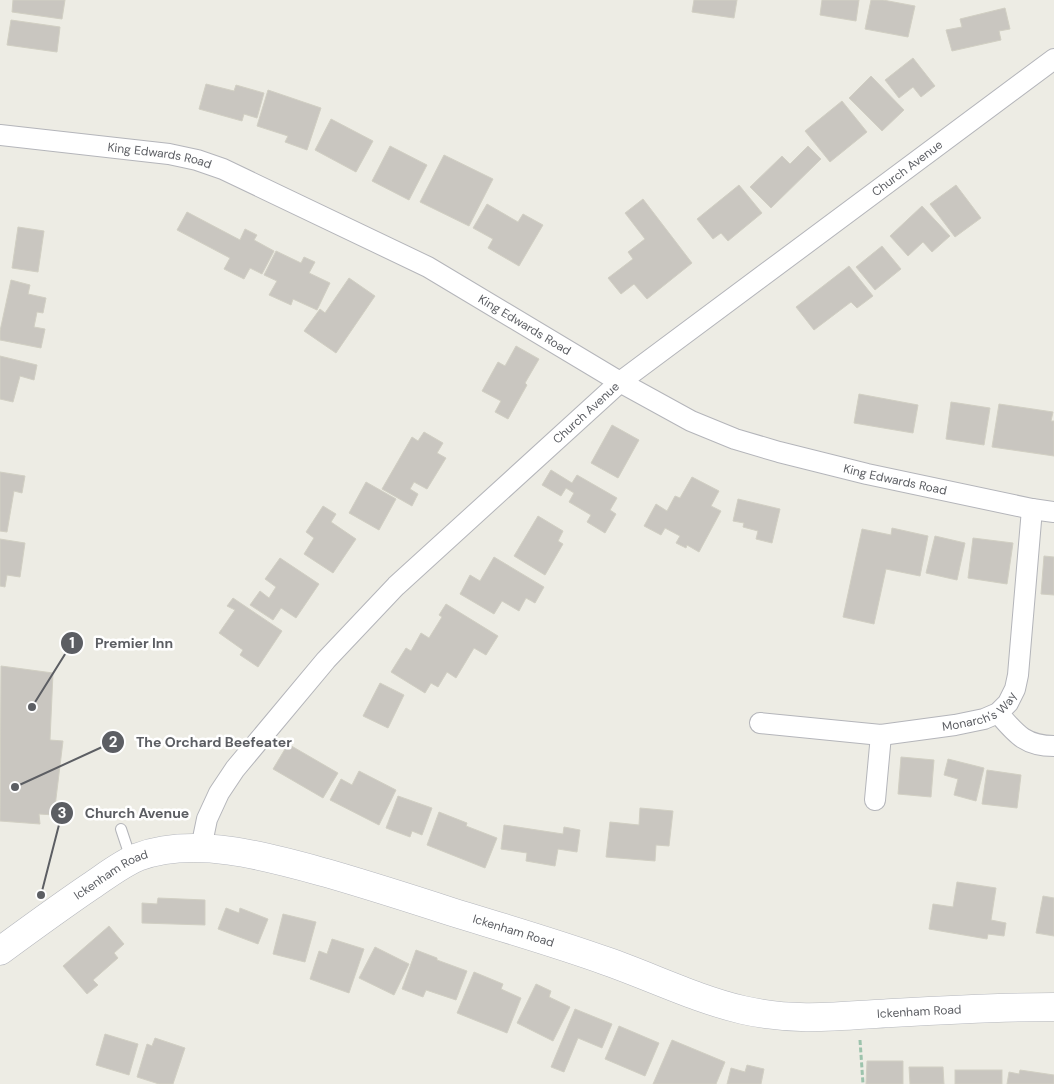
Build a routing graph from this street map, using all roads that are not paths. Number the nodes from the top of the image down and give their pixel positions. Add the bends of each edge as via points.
1 (1054, 59) edge
2 (0, 135) edge
3 (620, 382) junction
4 (1032, 509) junction
5 (1054, 512) edge
6 (998, 713) junction
7 (760, 723) dead end
8 (881, 735) junction
9 (1054, 746) edge
10 (875, 800) dead end
11 (121, 829) dead end
12 (201, 848) junction
13 (131, 860) junction
14 (0, 951) edge
15 (1054, 1007) edge

1 - 3 street, Church Avenue
2 - 3 street, King Edwards Road via 169,154 222,169 428,268
3 - 4 street, King Edwards Road via 691,421 779,452
3 - 12 street, Church Avenue via 396,586 326,660 235,769 219,793 207,819
4 - 5 street, King Edwards Road
4 - 6 street, Monarch's Way via 1018,674 1008,703
6 - 8 street, Monarch's Way via 955,725
6 - 9 street via 1027,742
7 - 8 street, Monarch's Way
8 - 10 street
11 - 13 lane
12 - 13 main road, Ickenham Road via 182,848
12 - 15 main road, Ickenham Road via 293,864 363,884 603,959 711,1001 777,1017 812,1019
13 - 14 main road, Ickenham Road

